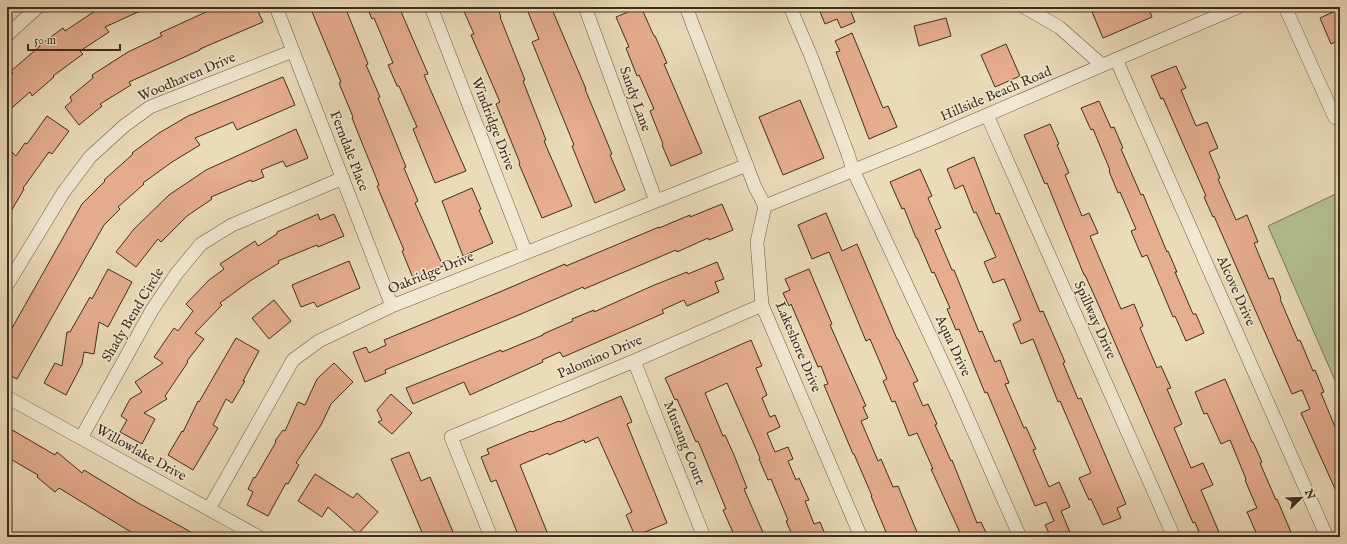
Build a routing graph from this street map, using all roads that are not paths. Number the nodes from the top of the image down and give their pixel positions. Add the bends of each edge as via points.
1 (38, 7) edge
2 (276, 7) edge
3 (431, 7) edge
4 (585, 7) edge
5 (686, 7) edge
6 (790, 7) edge
7 (1024, 7) edge
8 (1238, 7) edge
9 (1285, 7) edge
10 (7, 35) edge
11 (293, 51) junction
12 (1116, 59) junction
13 (1102, 65) junction
14 (987, 115) junction
15 (1340, 120) edge
16 (747, 165) junction
17 (853, 170) junction
18 (343, 178) junction
19 (656, 201) junction
20 (765, 206) junction
21 (526, 253) junction
22 (7, 285) edge
23 (762, 305) junction
24 (392, 306) junction
25 (634, 361) junction
26 (7, 397) edge
27 (80, 438) junction
28 (209, 509) junction
29 (259, 537) edge
30 (492, 537) edge
31 (704, 537) edge
32 (861, 537) edge
33 (1020, 537) edge
34 (1174, 537) edge
35 (1327, 537) edge

1 - 10 street
2 - 11 street, Ferndale Place
3 - 21 street, Windridge Drive
4 - 19 street, Sandy Lane
5 - 16 street
6 - 17 street, Aqua Drive
7 - 13 street via 1059,27
8 - 12 street, Hillside Beach Road
9 - 15 street via 1335,118
11 - 18 street, Ferndale Place
11 - 22 street, Woodhaven Drive via 150,107 124,126 90,157 63,193
12 - 13 street, Hillside Beach Road
12 - 35 street, Alcove Drive
13 - 14 street, Hillside Beach Road
14 - 17 street, Hillside Beach Road
14 - 34 street, Spillway Drive
16 - 19 street, Oakridge Drive
16 - 20 street
17 - 20 street, Hillside Beach Road
17 - 33 street, Aqua Drive via 955,389
18 - 24 street, Ferndale Place
18 - 27 street, Shady Bend Circle via 232,225 201,244 152,310
19 - 21 street, Oakridge Drive
20 - 23 street, Lakeshore Drive via 757,242
21 - 24 street, Oakridge Drive
23 - 25 street, Palomino Drive
23 - 32 street, Lakeshore Drive
24 - 28 street, Oakridge Drive via 319,341 293,360
25 - 30 street, Palomino Drive via 451,437
25 - 31 street, Mustang Court
26 - 27 street, Willowlake Drive
27 - 28 street, Willowlake Drive
28 - 29 street, Willowlake Drive

